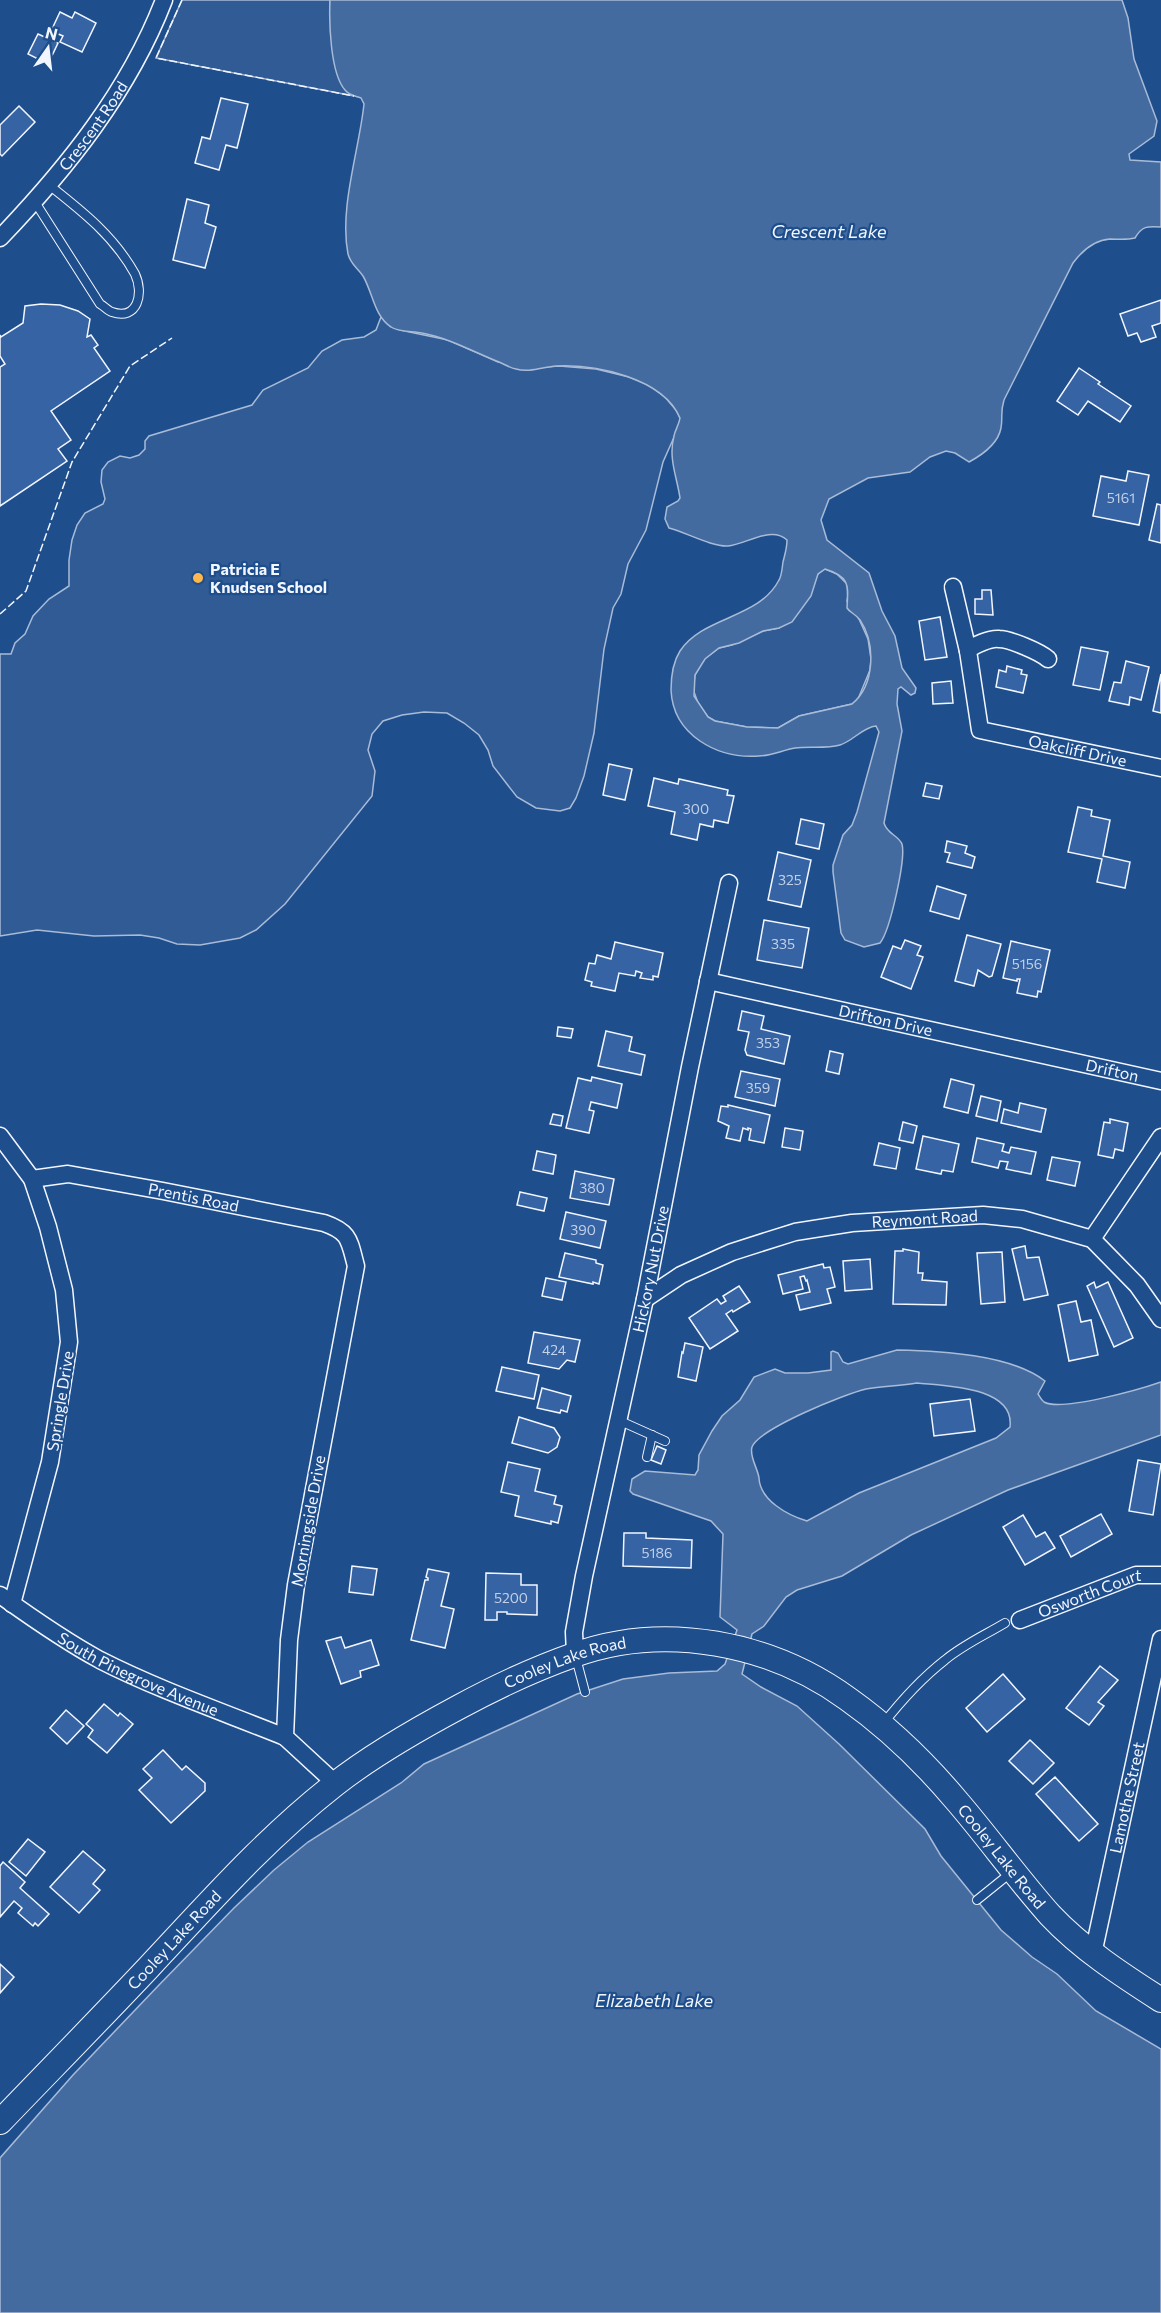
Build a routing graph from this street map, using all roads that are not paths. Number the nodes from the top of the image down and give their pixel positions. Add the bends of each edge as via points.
1 (164, 0) edge
2 (49, 185) junction
3 (35, 202) junction
4 (0, 238) edge
5 (953, 587) dead end
6 (968, 651) junction
7 (1048, 659) dead end
8 (1161, 768) edge
9 (729, 883) dead end
10 (708, 981) junction
11 (1063, 1060) joint
12 (1161, 1081) edge
13 (0, 1136) edge
14 (1161, 1137) edge
15 (32, 1179) junction
16 (348, 1239) joint
17 (1092, 1239) junction
18 (645, 1299) junction
19 (1161, 1319) edge
20 (618, 1420) junction
21 (651, 1435) junction
22 (665, 1442) dead end
23 (647, 1457) dead end
24 (1161, 1575) edge
25 (6, 1600) edge
26 (1013, 1622) joint
27 (1161, 1639) edge
28 (575, 1654) junction
29 (585, 1692) dead end
30 (882, 1725) junction
31 (1153, 1725) edge
32 (285, 1737) junction
33 (336, 1784) junction
34 (1013, 1870) junction
35 (977, 1900) dead end
36 (1093, 1954) junction
37 (1161, 2000) edge
38 (0, 2122) edge

1 - 2 street, Crescent Road via 101,120
2 - 3 street, Crescent Road
2 - 3 lane via 104,231 135,275 140,298 135,307 125,313 111,312 100,304
3 - 4 street, Crescent Road
5 - 6 street
6 - 7 street via 999,639 1042,653
6 - 8 street, Oakcliff Drive via 980,730
9 - 10 street, Hickory Nut Drive
10 - 11 street, Drifton Drive
10 - 18 street, Hickory Nut Drive
11 - 12 street, Drifton
13 - 15 street, Springle Drive
14 - 17 street
15 - 16 street, Prentis Road via 68,1174 163,1191 324,1222 340,1228
15 - 25 street, Springle Drive via 64,1290 69,1342 50,1462
16 - 32 street, Morningside Drive via 356,1266 296,1585 289,1640
17 - 18 street, Reymont Road via 1022,1219 983,1215 841,1225 795,1232 732,1252 681,1275
17 - 19 street via 1137,1285
18 - 20 street, Hickory Nut Drive
20 - 21 lane
20 - 28 street, Hickory Nut Drive via 574,1632
21 - 22 lane
21 - 23 lane
24 - 26 street, Osworth Court via 1136,1575
25 - 32 street, South Pinegrove Avenue via 100,1660
26 - 30 lane via 944,1661
27 - 31 street, Lamothe Street
28 - 29 lane
28 - 30 main road, Cooley Lake Road via 642,1640 682,1639 721,1644 804,1671
28 - 33 main road, Cooley Lake Road via 497,1687 435,1720
30 - 34 main road, Cooley Lake Road via 956,1800
31 - 36 street, Lamothe Street via 1133,1765
32 - 33 street
33 - 38 main road, Cooley Lake Road via 284,1827 214,1896
34 - 35 lane
34 - 36 main road, Cooley Lake Road via 1052,1917
36 - 37 main road, Cooley Lake Road

